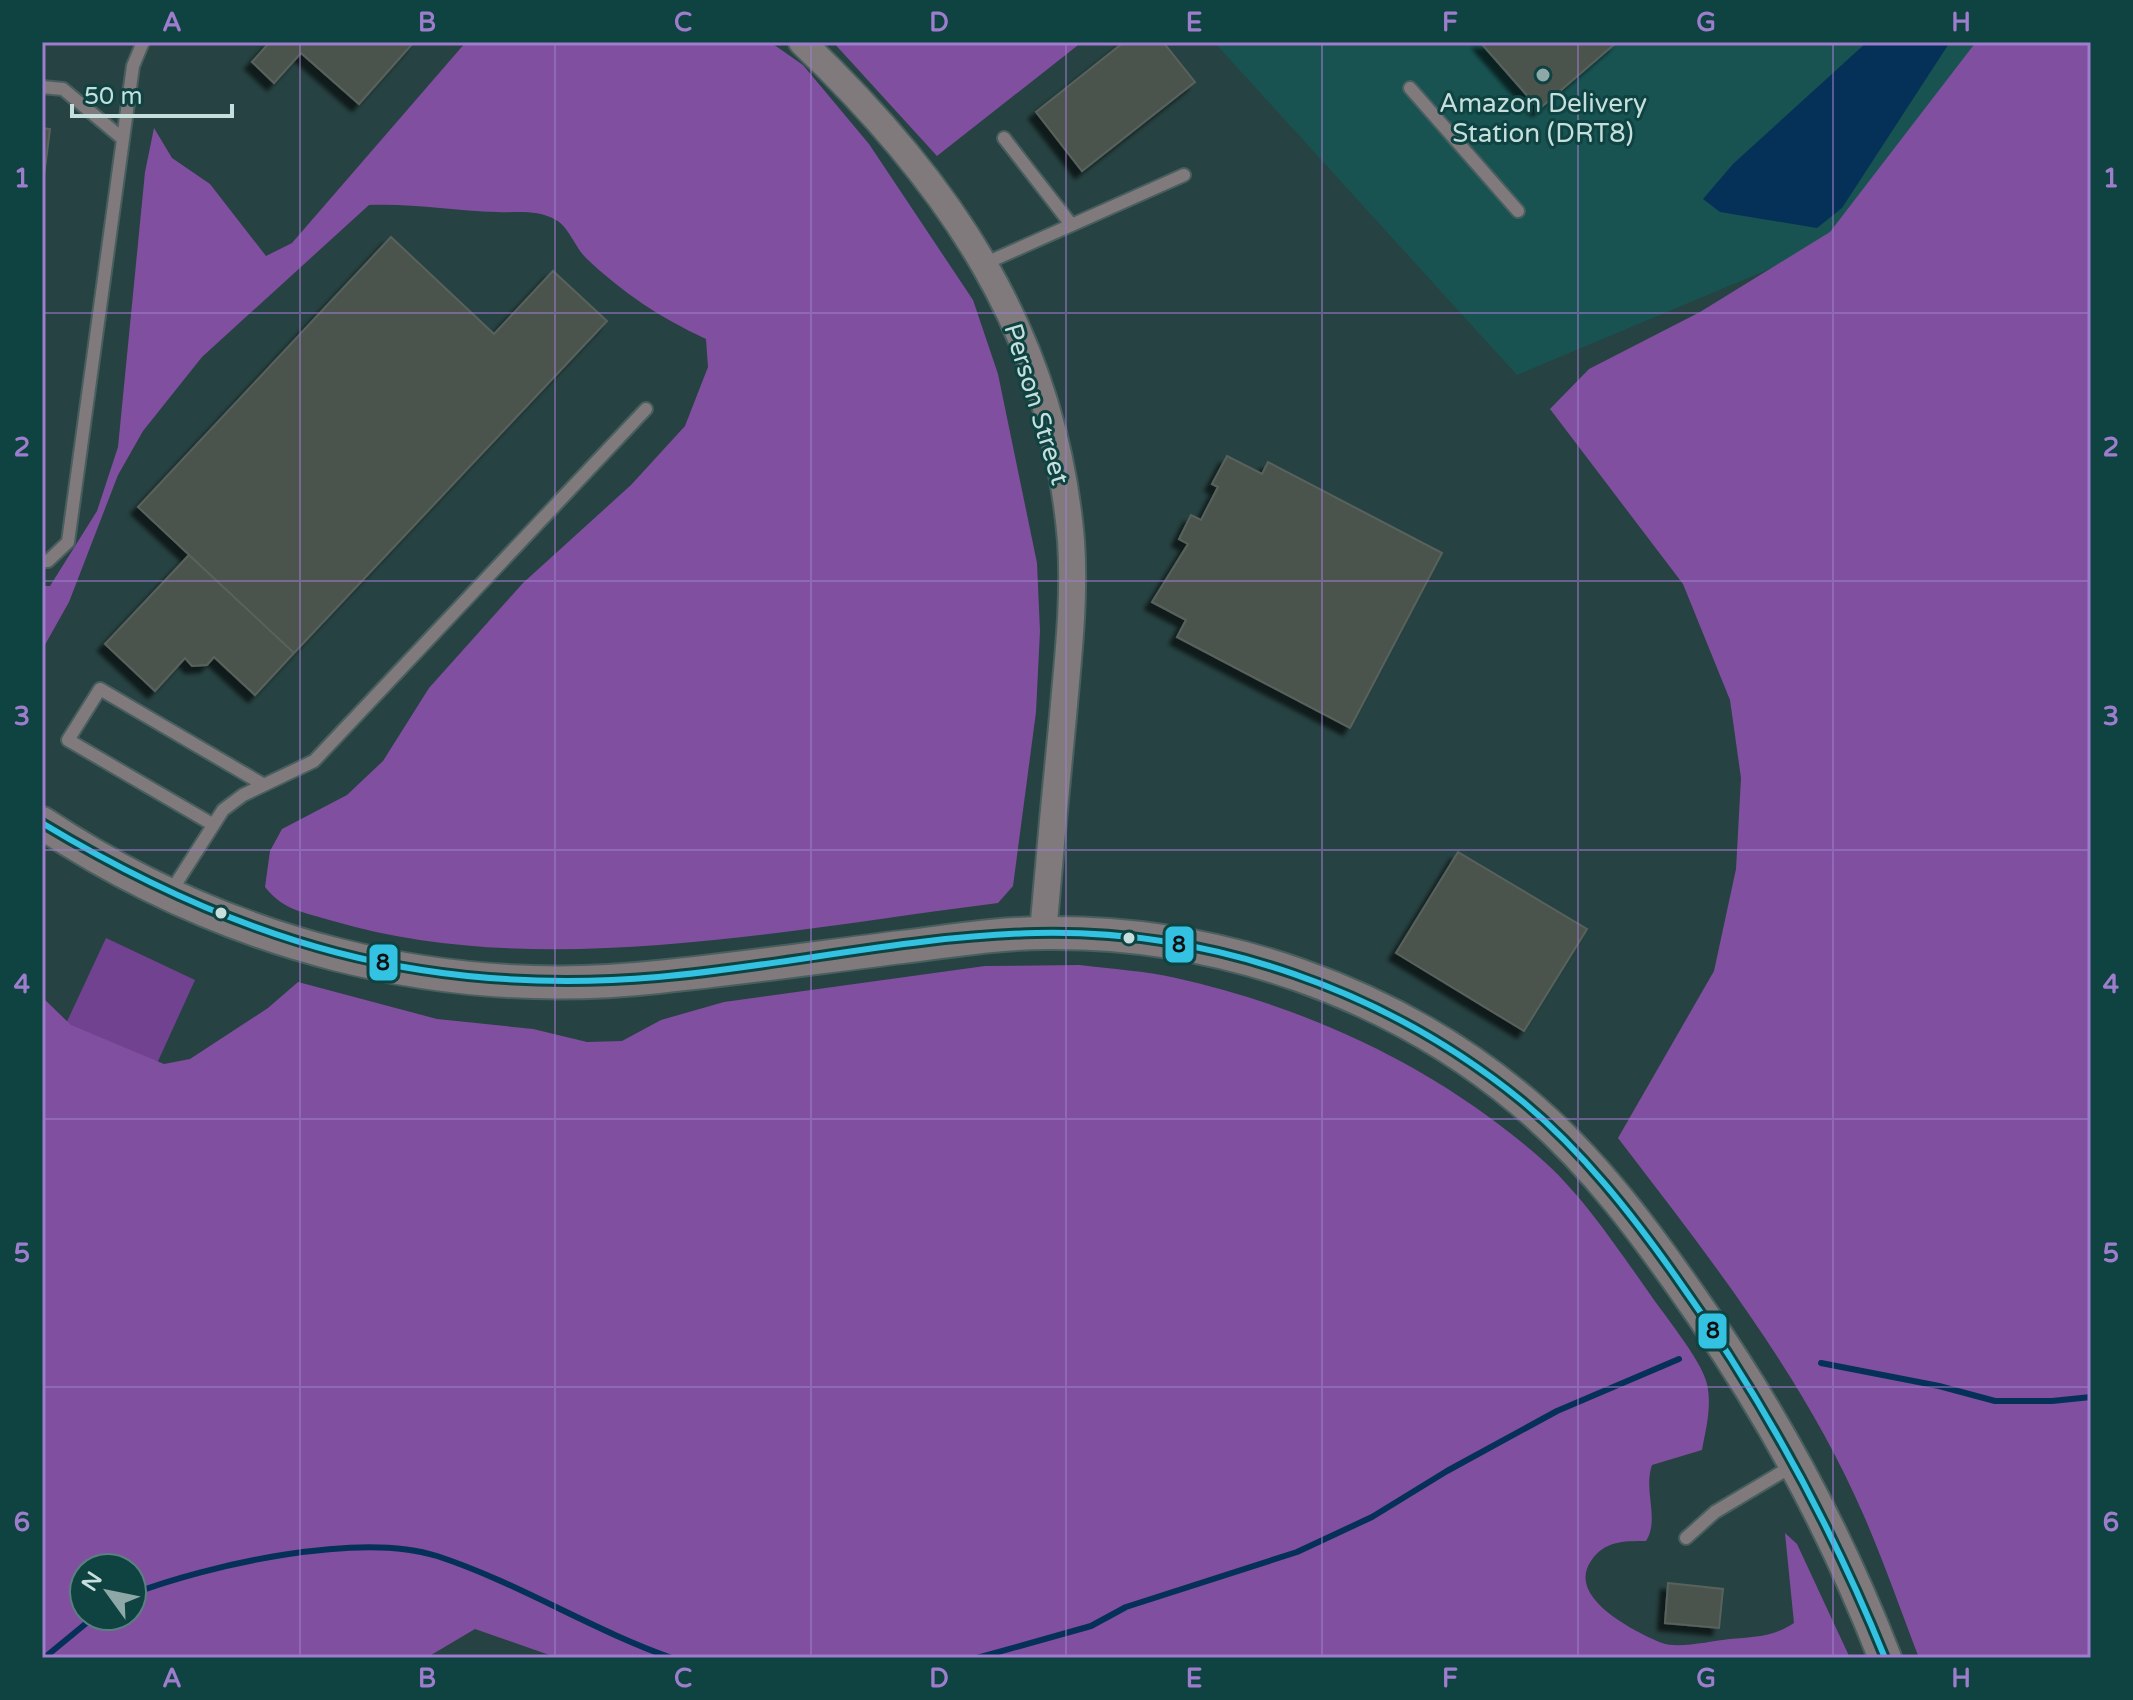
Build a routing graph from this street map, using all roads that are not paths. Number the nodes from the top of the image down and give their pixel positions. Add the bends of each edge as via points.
1 (143, 42) edge
2 (802, 42) edge
3 (42, 87) edge
4 (1410, 88) dead end
5 (1004, 138) dead end
6 (123, 139) junction
7 (1184, 175) dead end
8 (1518, 211) dead end
9 (1070, 223) junction
10 (986, 263) junction
11 (646, 409) dead end
12 (42, 561) edge
13 (264, 785) junction
14 (42, 823) edge
15 (212, 824) junction
16 (168, 896) junction
17 (1043, 933) junction
18 (1797, 1464) junction
19 (1686, 1538) dead end
20 (1885, 1658) edge

1 - 6 lane via 133,66
2 - 10 street, Person Street via 890,129
3 - 6 lane via 63,89
4 - 8 lane
5 - 9 lane
6 - 12 lane via 68,542
7 - 9 lane
9 - 10 lane
10 - 17 street, Person Street via 1035,380 1055,449 1071,542 1071,624
11 - 13 lane via 314,761
13 - 15 lane via 223,810
13 - 15 lane via 100,689 68,740
14 - 16 street
15 - 16 lane
16 - 17 street via 314,951 431,976 500,981 630,980
17 - 18 street via 1167,941 1260,962 1364,1003 1493,1079 1567,1142 1610,1188 1745,1377
18 - 19 lane via 1715,1512
18 - 20 street via 1842,1553

